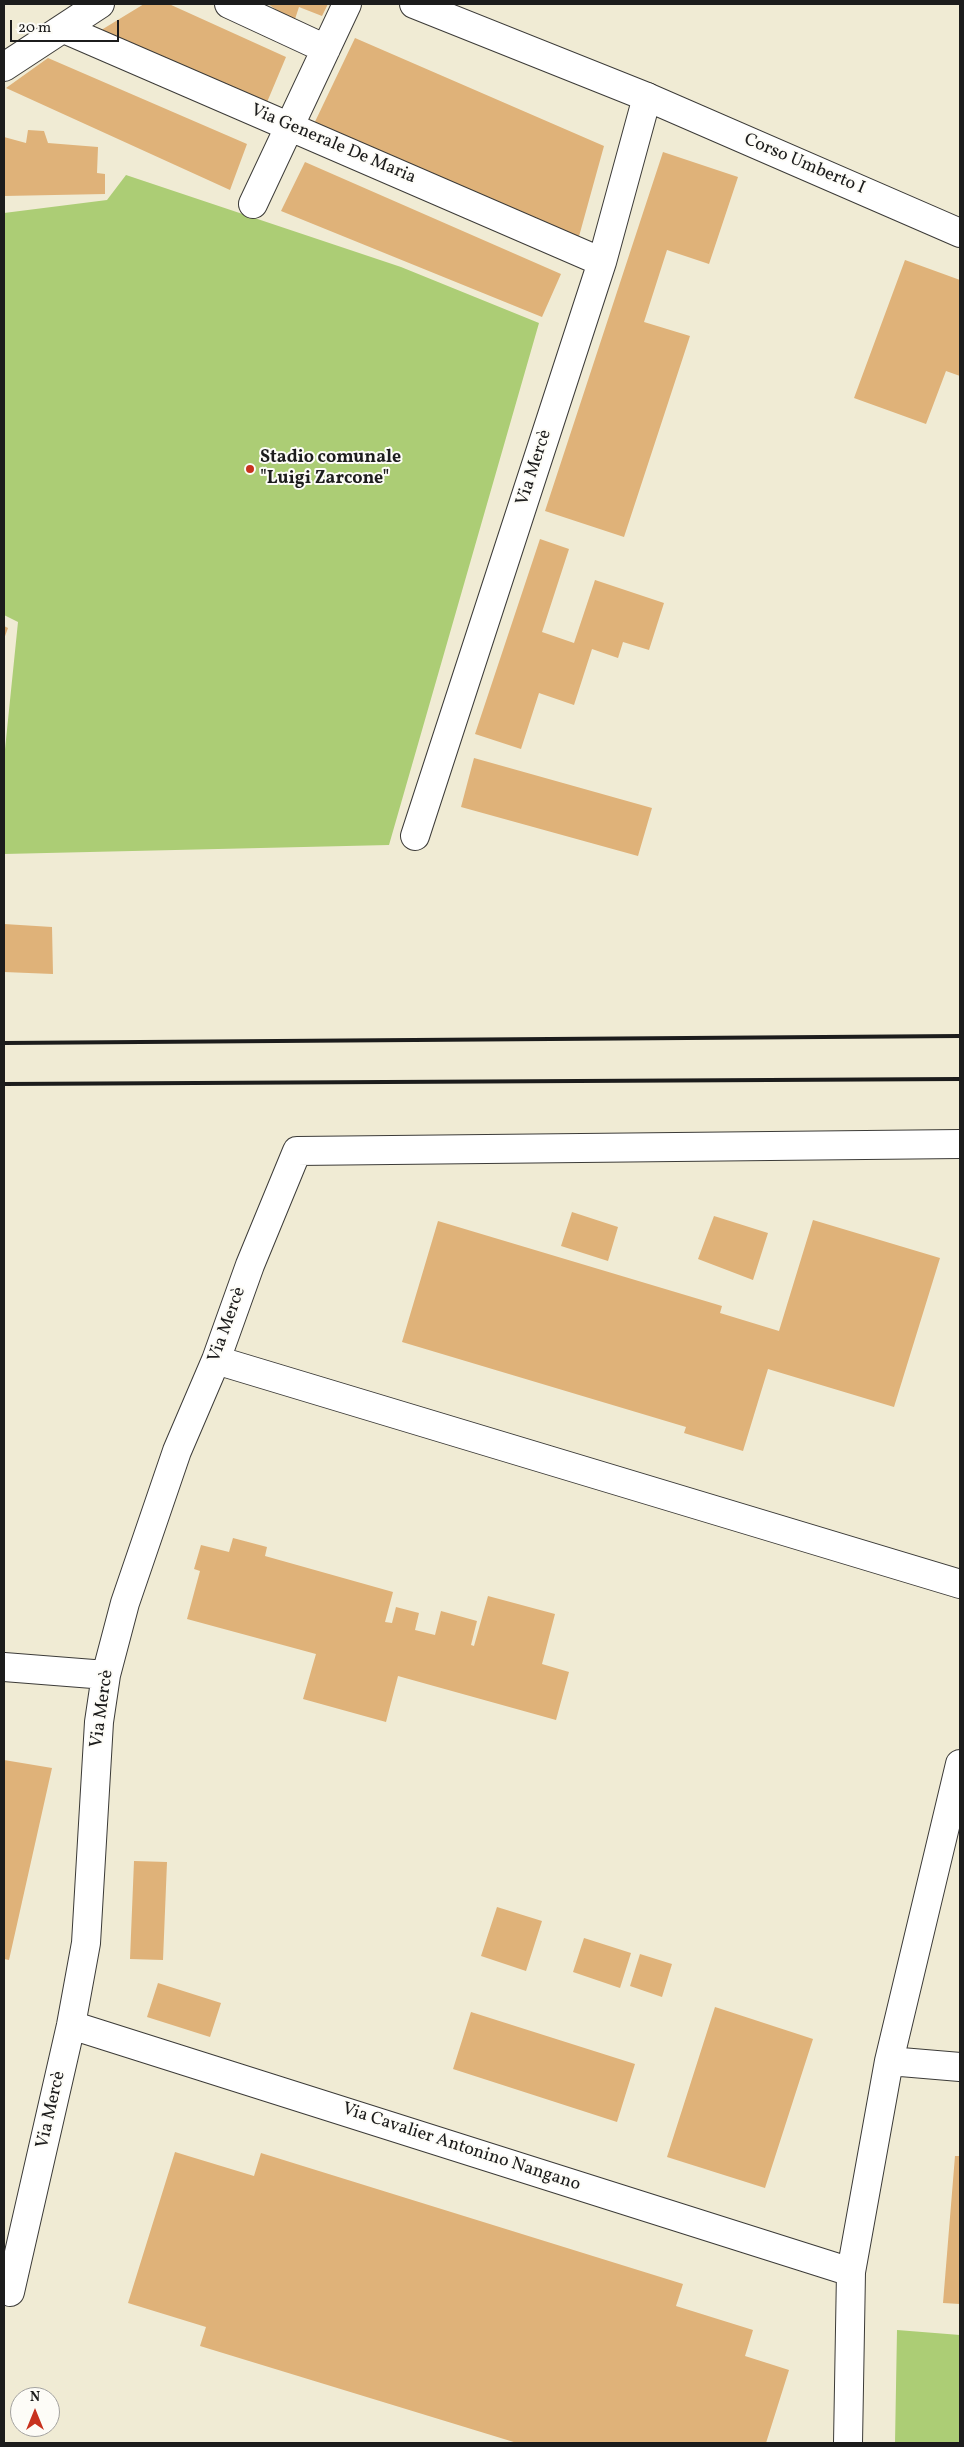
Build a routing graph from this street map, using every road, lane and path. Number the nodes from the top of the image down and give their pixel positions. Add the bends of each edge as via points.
1 (100, 4) edge
2 (228, 4) edge
3 (347, 4) edge
4 (414, 4) edge
5 (64, 29) junction
6 (326, 49) junction
7 (4, 67) edge
8 (647, 98) junction
9 (290, 126) junction
10 (253, 204) dead end
11 (960, 233) edge
12 (602, 262) junction
13 (415, 836) dead end
14 (960, 1144) edge
15 (216, 1360) junction
16 (960, 1584) edge
17 (4, 1667) edge
18 (106, 1675) junction
19 (960, 1764) edge
20 (71, 2025) junction
21 (889, 2061) junction
22 (960, 2067) edge
23 (851, 2272) junction
24 (10, 2292) dead end
25 (848, 2443) edge

1 - 5 street
2 - 6 street
3 - 6 street
4 - 8 street, Corso Umberto I
5 - 7 street
5 - 9 street, Via Generale De Maria
6 - 9 street
8 - 11 street, Corso Umberto I
8 - 12 street, Via Mercè
9 - 10 street
9 - 12 street, Via Generale De Maria
12 - 13 street, Via Mercè
14 - 15 street, Via Mercè via 297,1151 250,1265
15 - 16 street
15 - 18 street, Via Mercè via 177,1451 125,1603
17 - 18 street
18 - 20 street, Via Mercè via 99,1722 86,1943
19 - 21 street
20 - 23 street, Via Cavalier Antonino Nangano
20 - 24 street, Via Mercè
21 - 22 street
21 - 23 street
23 - 25 street

